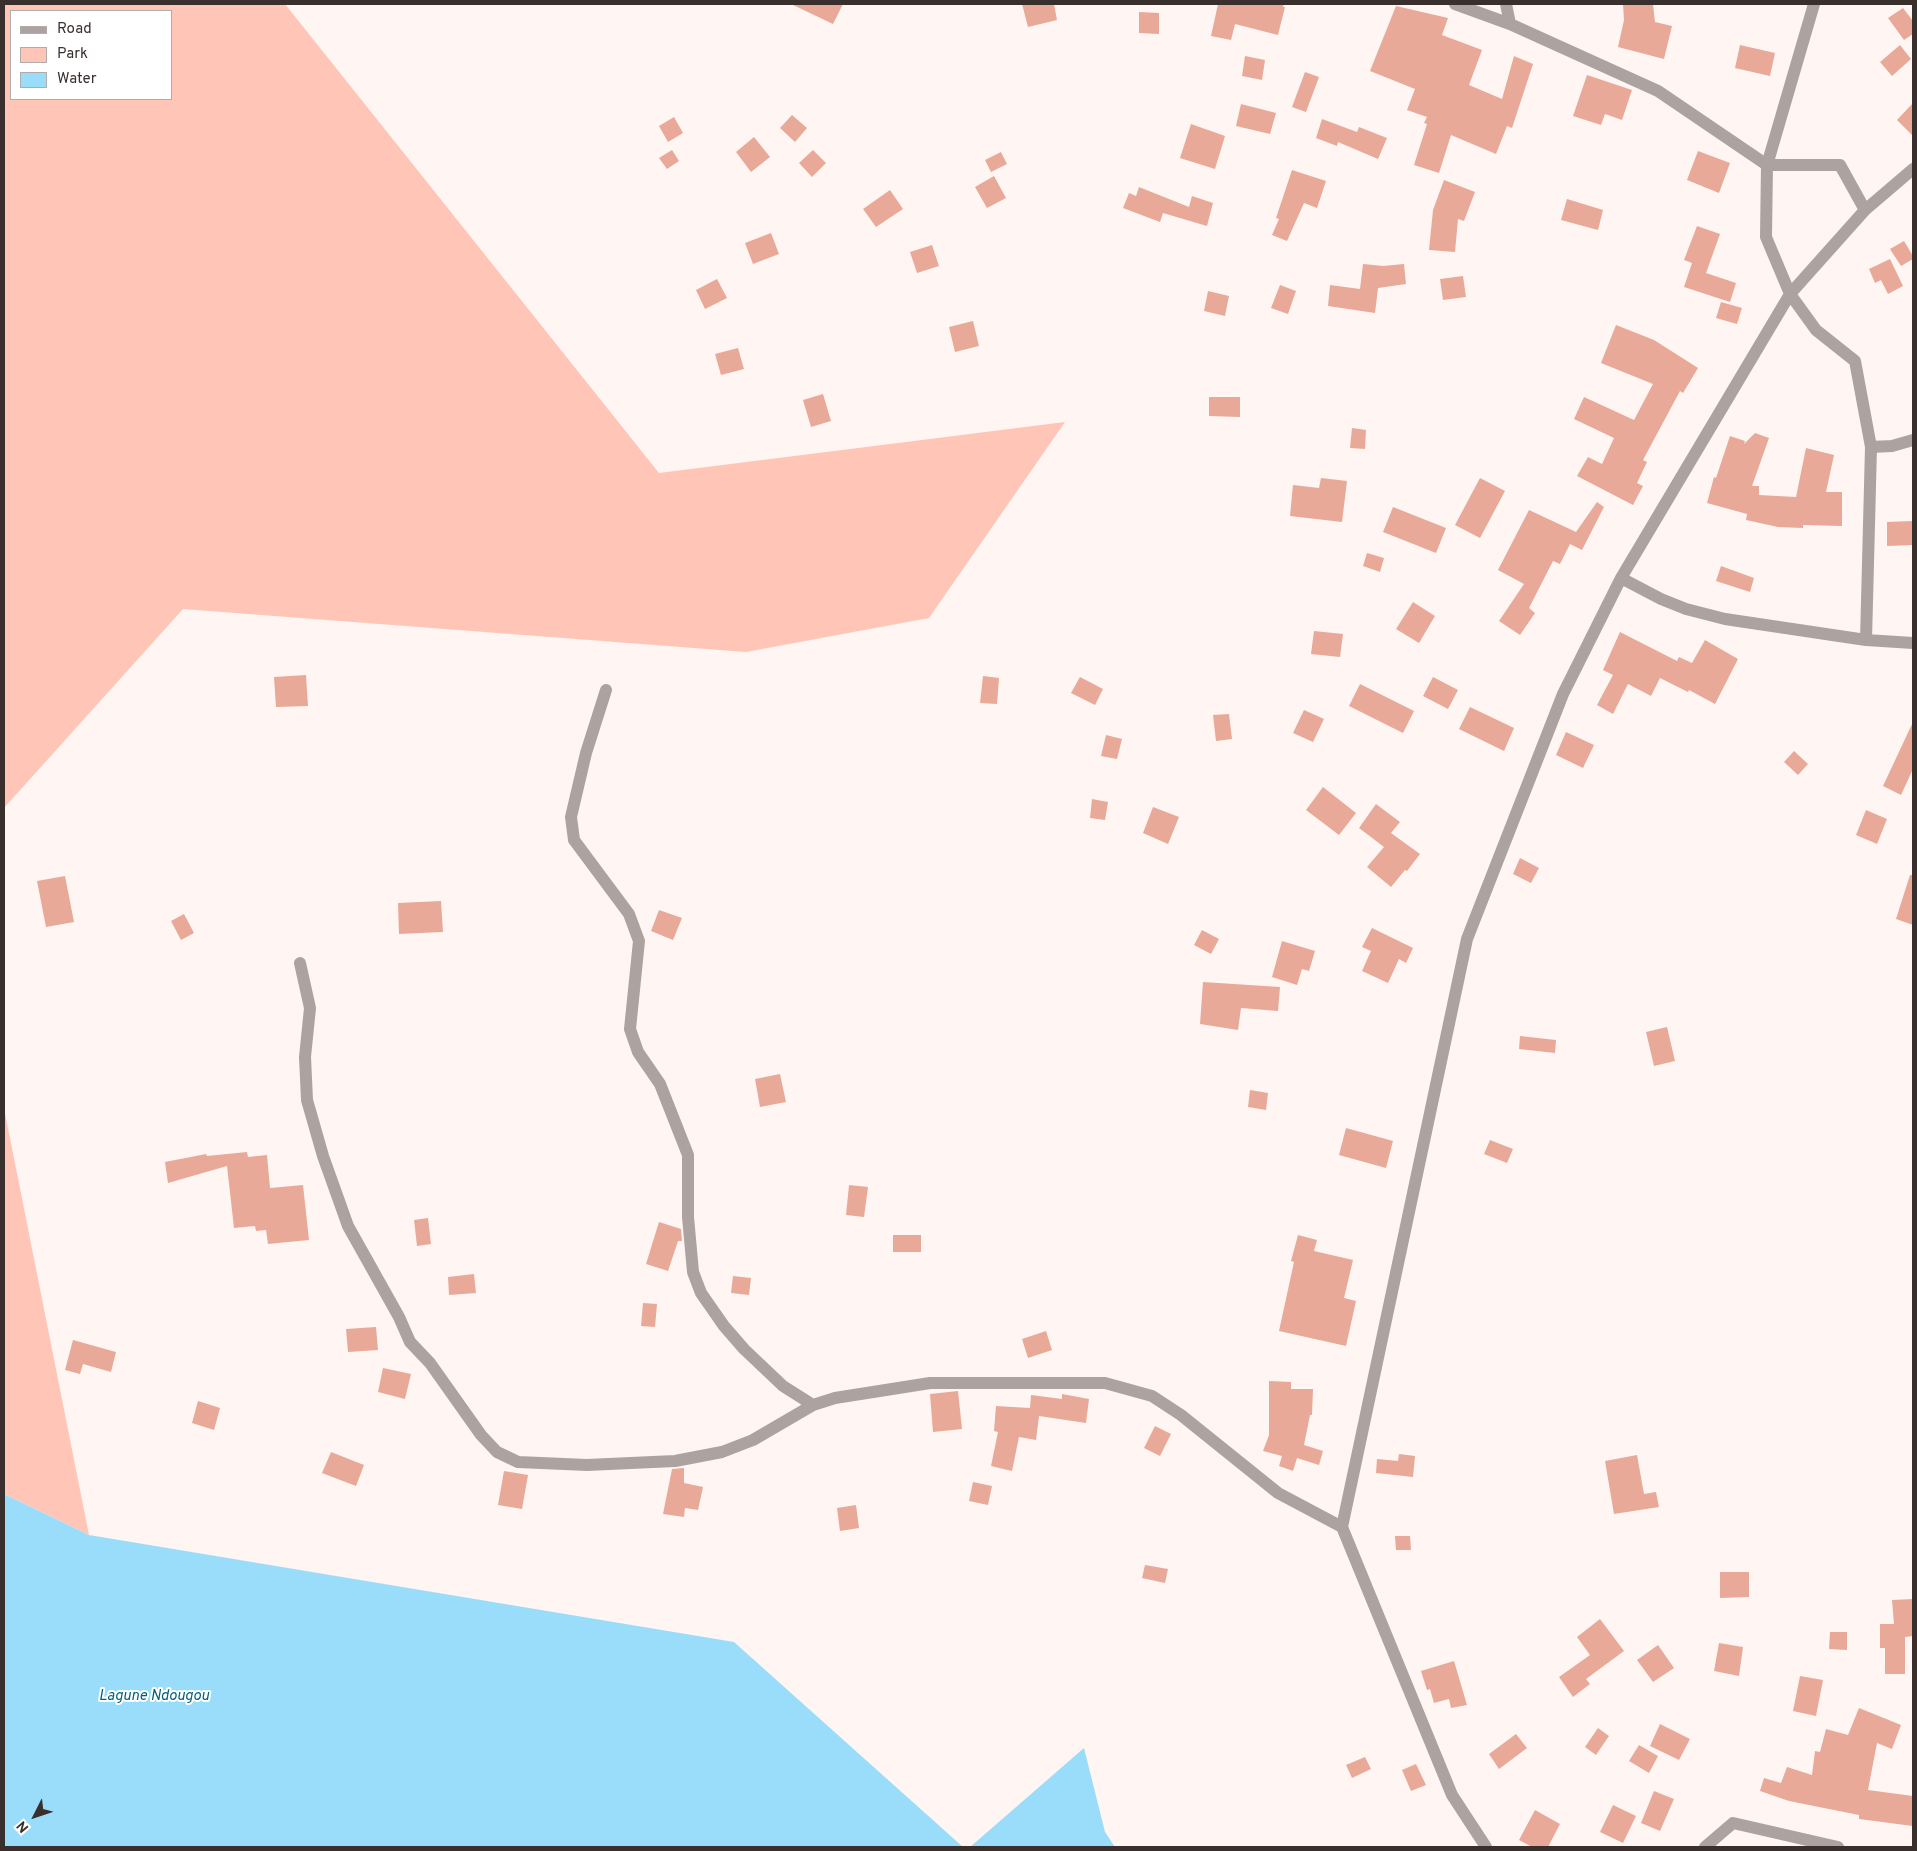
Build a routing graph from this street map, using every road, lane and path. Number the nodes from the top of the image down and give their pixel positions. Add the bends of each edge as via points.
1 (1455, 4) edge
2 (1506, 4) edge
3 (1814, 4) edge
4 (1510, 24) junction
5 (1767, 165) junction
6 (1913, 169) edge
7 (1865, 210) junction
8 (1790, 294) junction
9 (1913, 440) edge
10 (1871, 447) junction
11 (1622, 578) junction
12 (1866, 640) junction
13 (1913, 643) edge
14 (606, 690) dead end
15 (300, 962) dead end
16 (813, 1405) junction
17 (1342, 1526) junction
18 (1486, 1847) edge
19 (1705, 1847) edge
20 (1838, 1847) edge

1 - 4 street
2 - 4 street
3 - 5 street
4 - 5 street via 1658,91
5 - 7 street via 1840,165
5 - 8 street via 1766,237
6 - 7 street
7 - 8 street
8 - 10 street via 1816,330 1855,361
8 - 11 street
9 - 10 street
10 - 12 street
11 - 12 street via 1686,609 1725,619
11 - 17 street via 1563,694 1466,939
12 - 13 street
14 - 16 street via 586,753 572,817 574,840 629,914 639,941 630,1030 638,1052 660,1084 688,1155 688,1217 693,1272 701,1293 744,1349 783,1386
15 - 16 street via 310,1008 305,1057 307,1100 348,1226 410,1342 430,1363 496,1452 528,1463 587,1465 675,1461 722,1452 753,1440
16 - 17 street via 835,1398 930,1383 1106,1383 1152,1396 1181,1415 1278,1493
17 - 18 street via 1452,1795
19 - 20 street via 1733,1824

